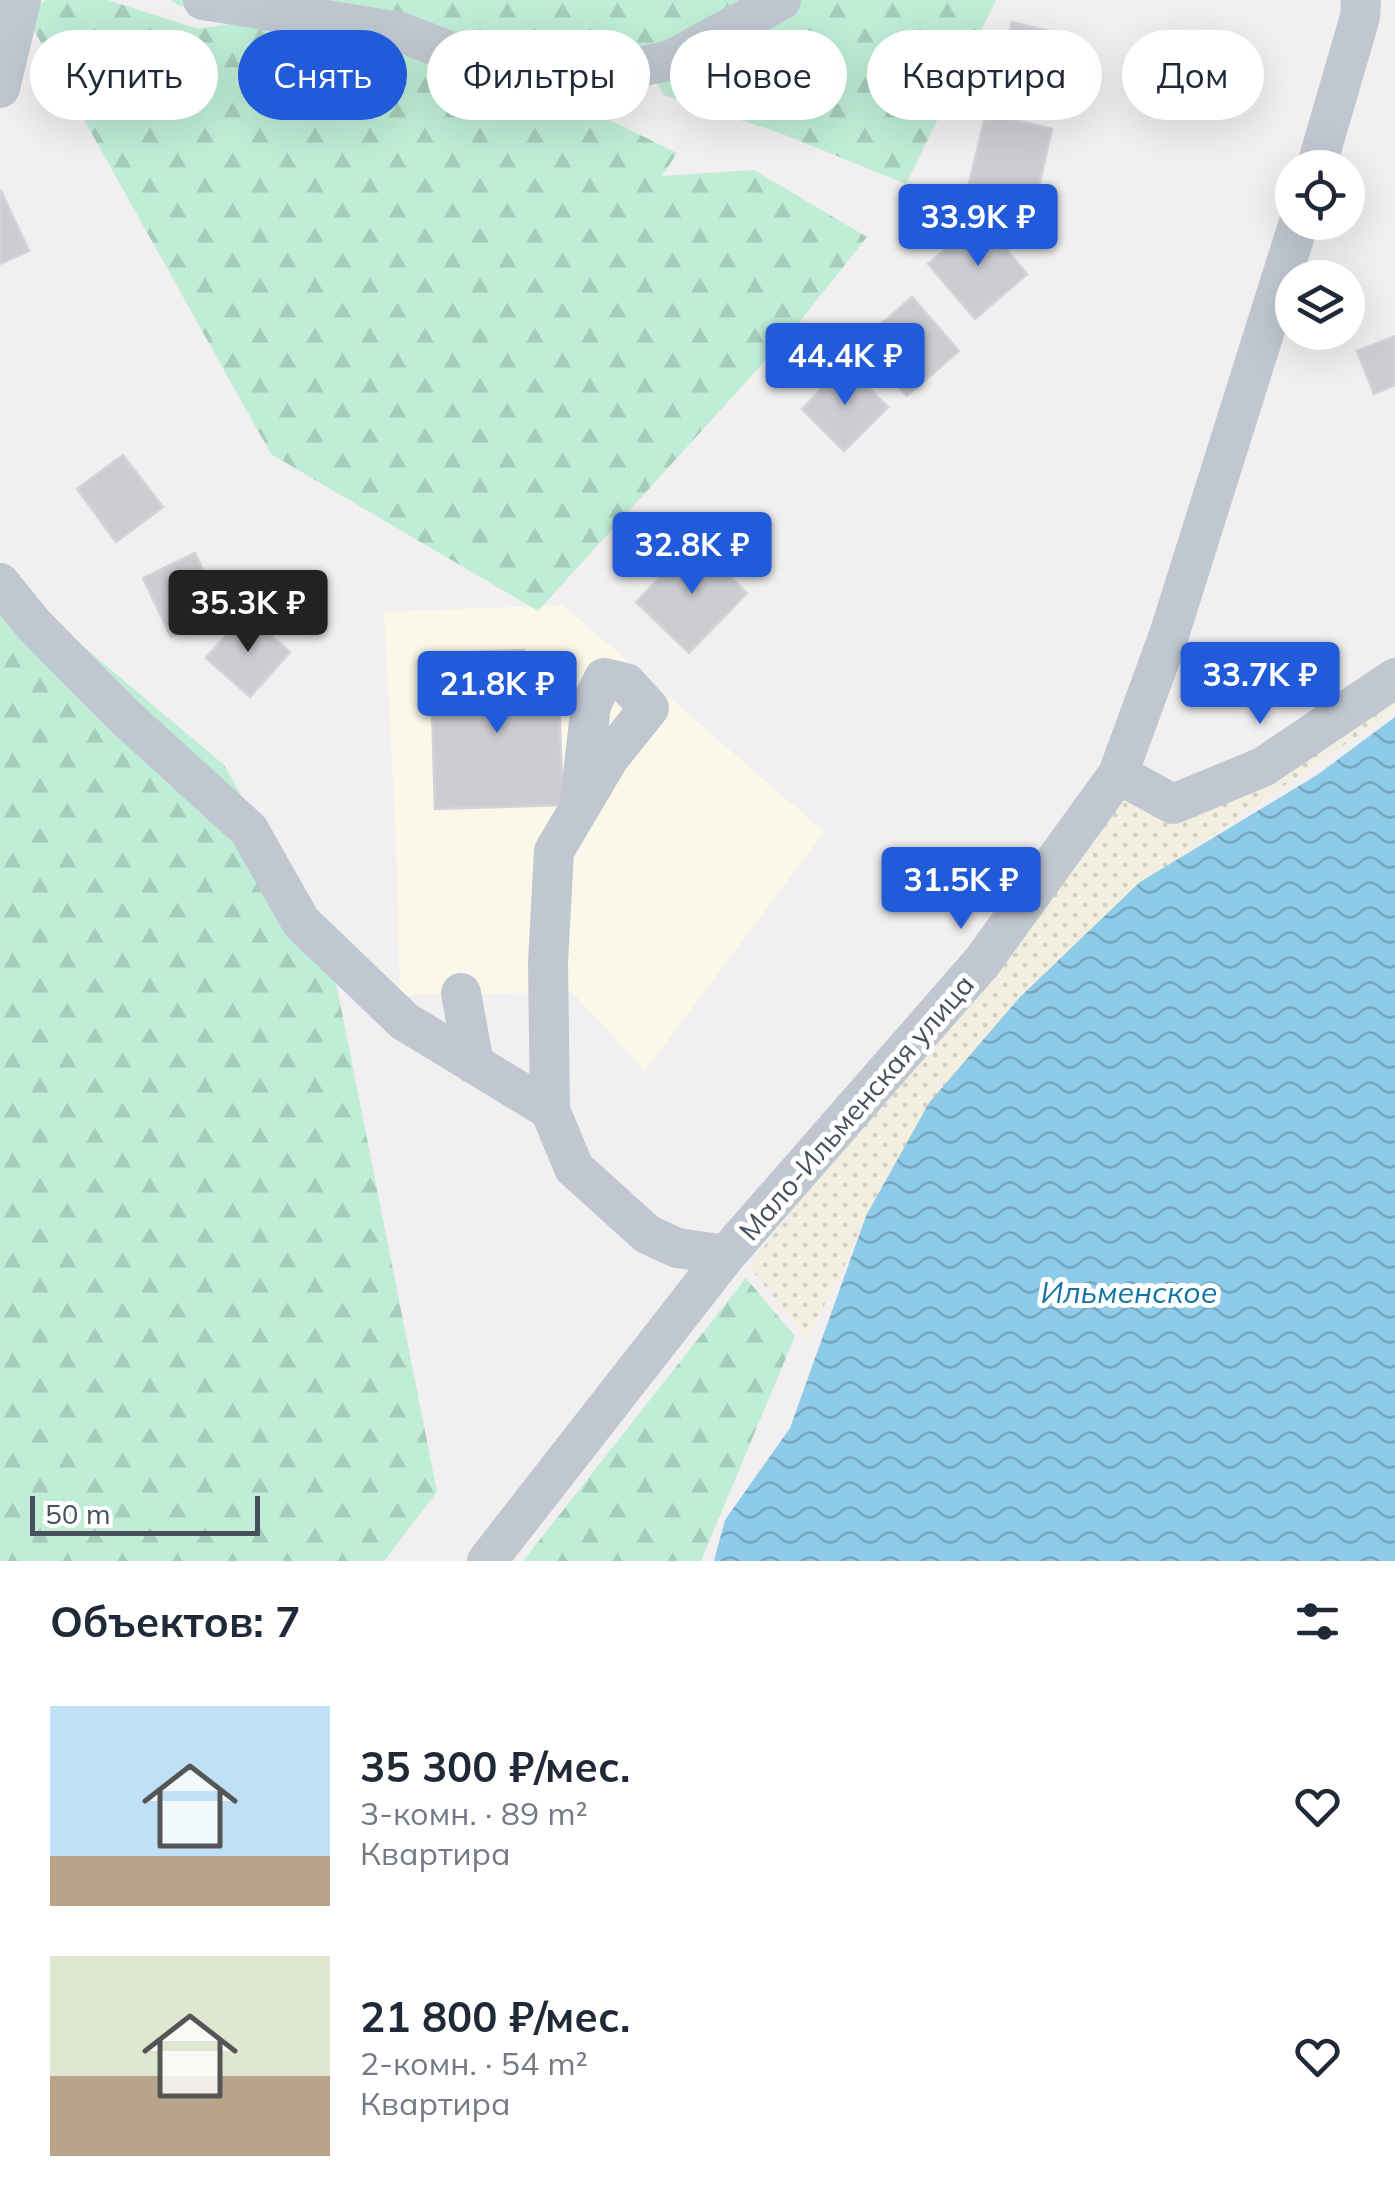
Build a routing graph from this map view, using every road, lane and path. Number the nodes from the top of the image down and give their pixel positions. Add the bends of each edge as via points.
1 (21, 0) edge
2 (202, 0) edge
3 (782, 0) edge
4 (1361, 0) edge
5 (0, 88) edge
6 (1321, 150) edge
7 (1294, 240) edge
8 (0, 583) edge
9 (1395, 678) edge
10 (1118, 774) junction
11 (579, 809) dead end
12 (460, 993) dead end
13 (474, 1064) junction
14 (550, 1110) junction
15 (726, 1255) junction
16 (488, 1561) edge

1 - 5 street
2 - 3 street via 400,32 546,88 671,60
4 - 6 street
7 - 10 street, Мало-Ильменская улица
8 - 13 street via 122,715 249,830 301,922 404,1021
9 - 10 street via 1263,767 1173,804
10 - 15 street, Мало-Ильменская улица via 982,962
11 - 14 street via 554,850
12 - 13 street
13 - 14 street
14 - 15 street via 574,1168 647,1234 678,1248
15 - 16 street, Мало-Ильменская улица

